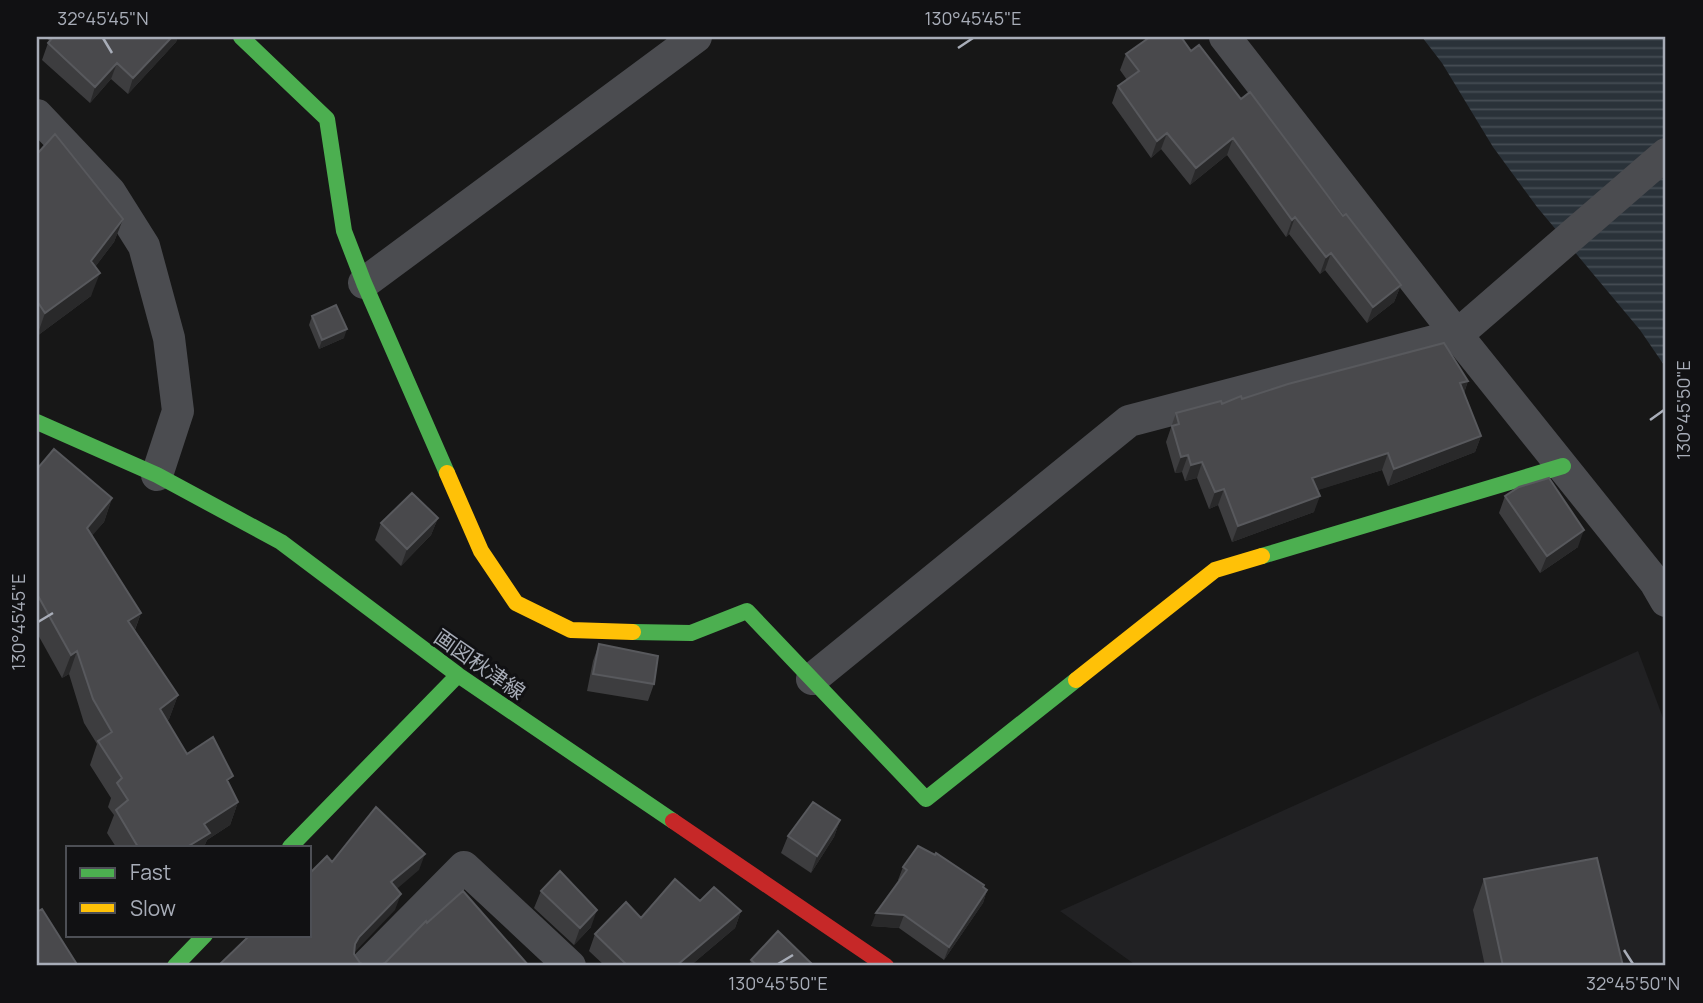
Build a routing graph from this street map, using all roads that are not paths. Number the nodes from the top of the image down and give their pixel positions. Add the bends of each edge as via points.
1 (696, 37) edge
2 (1225, 37) edge
3 (251, 40) edge
4 (37, 114) edge
5 (1666, 154) edge
6 (364, 283) junction
7 (1457, 335) junction
8 (37, 422) edge
9 (1563, 466) junction
10 (157, 475) junction
11 (1666, 600) edge
12 (458, 675) junction
13 (812, 679) junction
14 (291, 846) edge
15 (204, 936) edge
16 (175, 966) edge
17 (366, 966) edge
18 (570, 966) edge
19 (886, 966) edge

1 - 6 street
2 - 7 street
3 - 6 street via 327,119 344,231
4 - 10 street via 110,192 144,246 169,338 178,411
5 - 7 street
6 - 13 street via 481,551 516,603 571,630 691,633 747,611
7 - 9 street
7 - 13 street via 1129,421
8 - 10 street, 画図秋津線
9 - 11 street
9 - 13 street via 1215,570 926,799
10 - 12 street, 画図秋津線 via 281,542
12 - 14 street
12 - 19 street, 画図秋津線
15 - 16 street
17 - 18 street via 464,867

